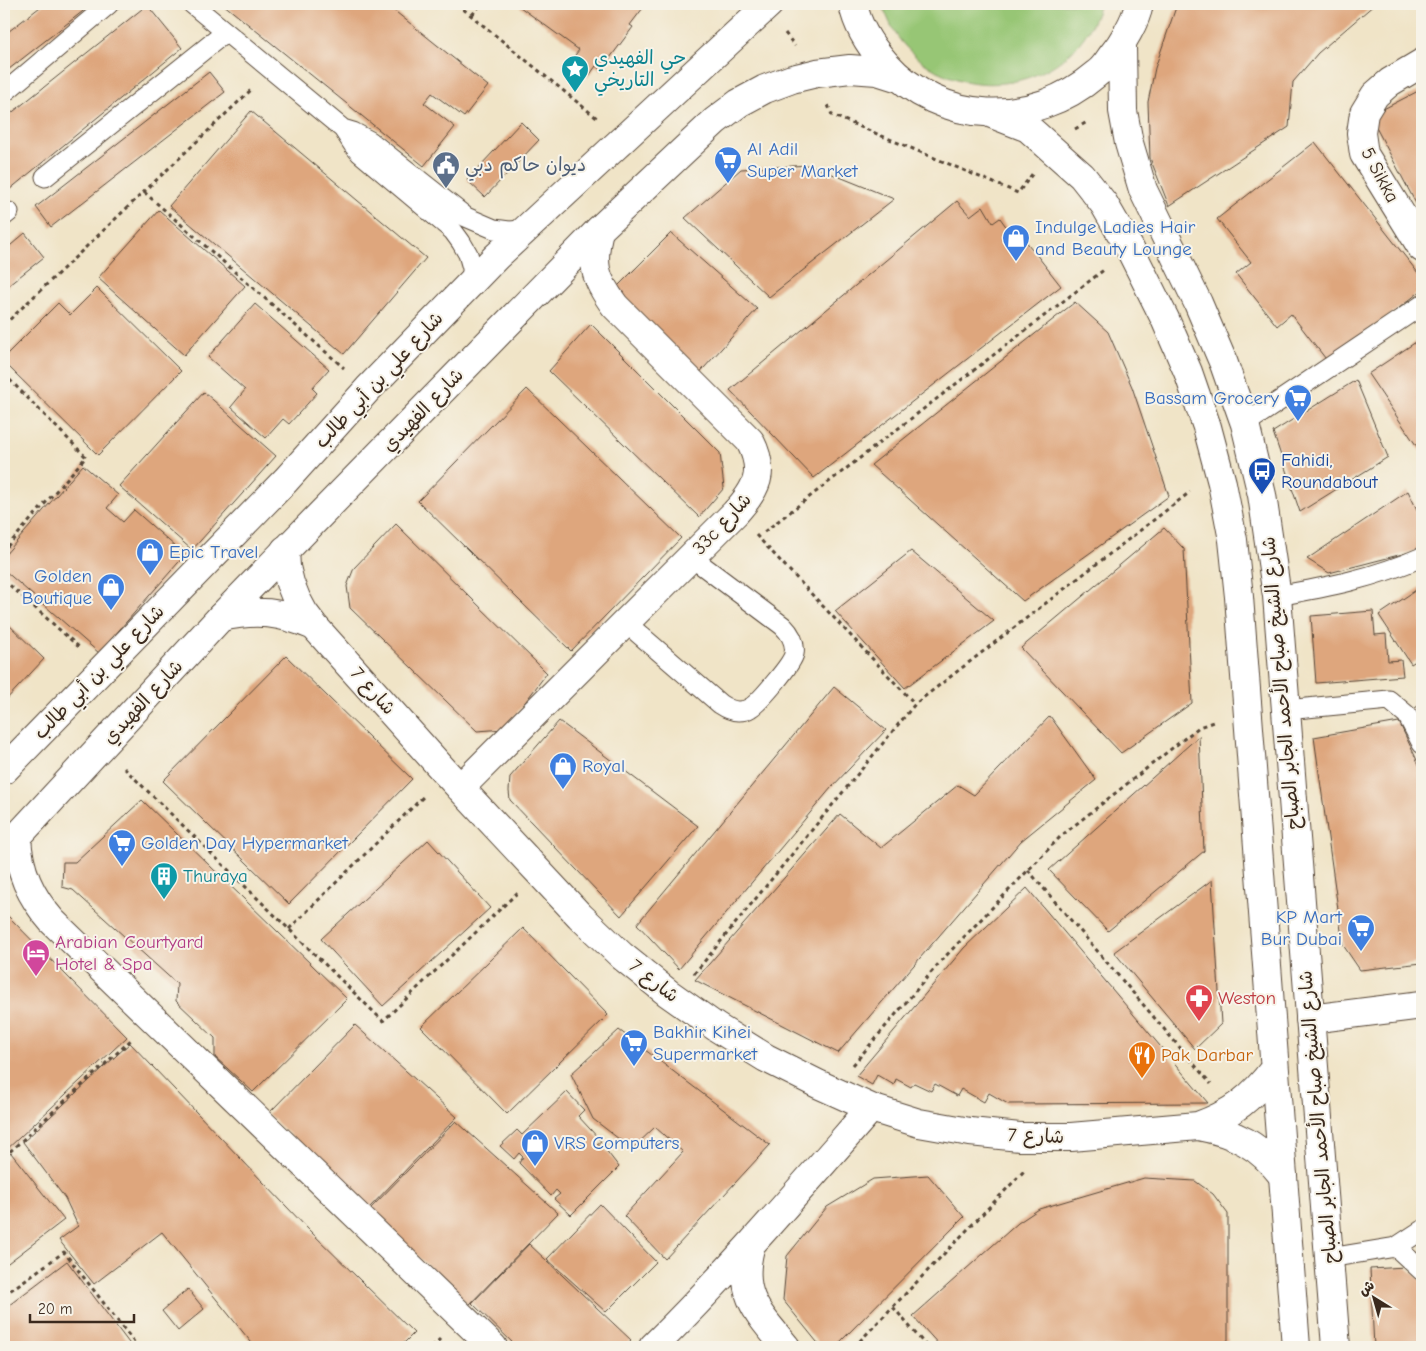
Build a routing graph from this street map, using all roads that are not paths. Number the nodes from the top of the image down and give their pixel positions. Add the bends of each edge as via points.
1 (109, 4) edge
2 (192, 4) edge
3 (769, 4) edge
4 (853, 4) edge
5 (1140, 5) edge
6 (226, 32) junction
7 (1122, 44) junction
8 (1422, 63) edge
9 (899, 78) junction
10 (4, 93) edge
11 (992, 114) junction
12 (343, 129) junction
13 (45, 177) dead end
14 (524, 230) junction
15 (599, 230) junction
16 (1422, 248) edge
17 (472, 282) junction
18 (1422, 305) edge
19 (1245, 424) junction
20 (285, 550) junction
21 (690, 557) junction
22 (1422, 557) edge
23 (1276, 596) junction
24 (221, 617) junction
25 (625, 622) junction
26 (314, 626) junction
27 (1286, 710) junction
28 (1422, 744) edge
29 (4, 770) edge
30 (453, 781) junction
31 (10, 845) edge
32 (1422, 1005) edge
33 (1310, 1019) junction
34 (1274, 1069) junction
35 (871, 1108) junction
36 (1198, 1126) junction
37 (1283, 1176) junction
38 (1422, 1230) edge
39 (1396, 1247) junction
40 (750, 1248) junction
41 (1329, 1258) junction
42 (1422, 1271) edge
43 (697, 1304) junction
44 (758, 1314) junction
45 (493, 1347) edge
46 (653, 1347) edge
47 (786, 1347) edge
48 (1296, 1347) edge
49 (1336, 1347) edge

1 - 10 lane
2 - 6 lane
3 - 14 street, شارع علي بن أبي طالب
4 - 9 street via 872,48
5 - 7 street
6 - 12 lane
6 - 13 lane
7 - 11 street via 1097,74 1066,96 1031,110
7 - 19 street, شارع الشيخ صباح الأحمد الجابر الصباح via 1123,111 1142,190 1198,302
8 - 16 street, 5 Sikka via 1390,82 1375,96 1364,113 1360,133 1364,154
9 - 11 street via 927,97 959,109
9 - 15 street, شارع الفهيدي via 877,71 850,69 817,73 764,89 715,121
11 - 34 street, شارع الشيخ صباح الأحمد الجابر الصباح via 1028,128 1082,176 1104,204 1165,319 1207,427 1233,540 1240,597
12 - 14 lane via 370,141 466,217 494,229
12 - 17 lane via 360,153 453,231 468,254
14 - 17 street, شارع علي بن أبي طالب
15 - 20 street, شارع الفهيدي
15 - 21 street, 33c شارع via 594,250 595,270 603,290 615,306 750,441 756,453 759,465 754,490
17 - 29 street, شارع علي بن أبي طالب via 286,480
18 - 19 lane
19 - 23 street, شارع الشيخ صباح الأحمد الجابر الصباح via 1262,495
20 - 24 street, شارع الفهيدي
20 - 26 street, شارع 7 via 286,567 296,598
21 - 25 street, 33c شارع
21 - 25 lane via 789,632 794,647 792,662 757,703 739,712 729,710
22 - 23 lane via 1338,585
23 - 27 street, شارع الشيخ صباح الأحمد الجابر الصباح
24 - 26 street, شارع 7 via 259,612 278,614
24 - 31 street, شارع الفهيدي
25 - 30 street, 33c شارع
26 - 30 street, شارع 7
27 - 28 lane via 1389,700 1407,715
27 - 33 street, شارع الشيخ صباح الأحمد الجابر الصباح
30 - 35 street, شارع 7 via 580,916 622,956 675,998 766,1058
31 - 45 street via 40,908
32 - 33 street
33 - 41 street, شارع الشيخ صباح الأحمد الجابر الصباح
34 - 36 street, شارع 7 via 1249,1098 1216,1120
34 - 37 street, شارع الشيخ صباح الأحمد الجابر الصباح
35 - 36 street, شارع 7 via 970,1132 1020,1136 1071,1137
35 - 40 street
36 - 37 street, شارع 7 via 1238,1137 1255,1147
37 - 48 street, شارع الشيخ صباح الأحمد الجابر الصباح
38 - 39 lane
39 - 41 lane
39 - 42 lane
40 - 43 street
40 - 44 street via 746,1261 747,1289
41 - 49 street, شارع الشيخ صباح الأحمد الجابر الصباح
43 - 44 street via 723,1299
43 - 46 street
44 - 47 street

